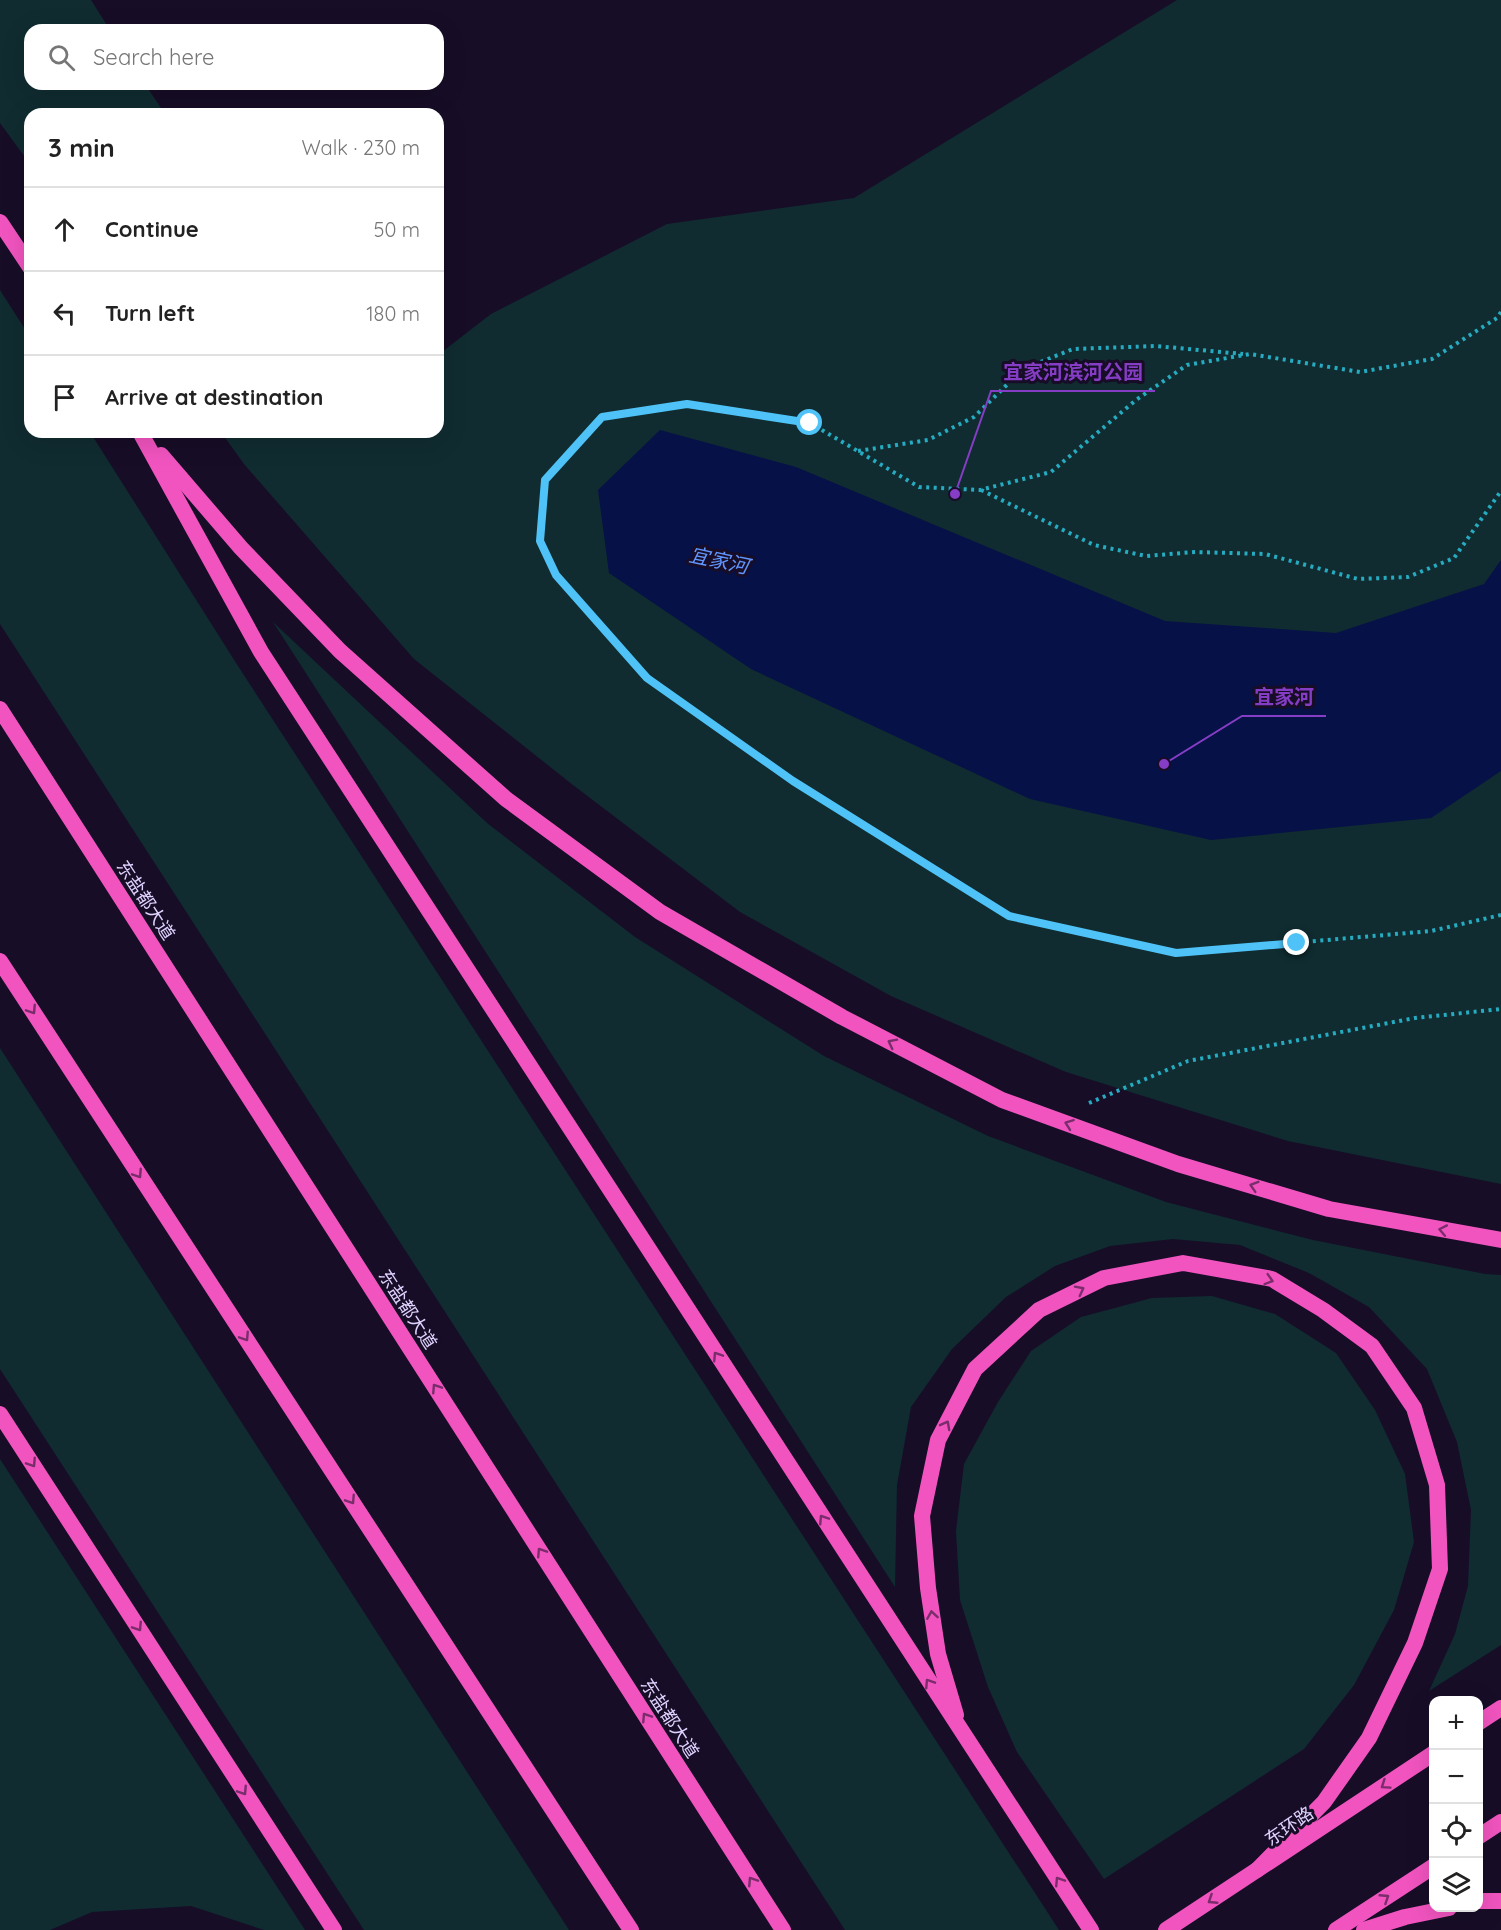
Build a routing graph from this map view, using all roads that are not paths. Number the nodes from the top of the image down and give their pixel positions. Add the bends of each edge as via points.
1 (0, 222) edge
2 (24, 258) edge
3 (143, 438) edge
4 (145, 438) edge
5 (0, 709) edge
6 (0, 961) edge
7 (1501, 1240) edge
8 (0, 1414) edge
9 (1501, 1708) edge
10 (1483, 1720) edge
11 (962, 1733) junction
12 (1429, 1756) edge
13 (1501, 1822) edge
14 (1483, 1834) edge
15 (1429, 1869) edge
16 (1257, 1870) junction
17 (1483, 1901) edge
18 (1501, 1901) edge
19 (1429, 1912) edge
20 (333, 1930) edge
21 (631, 1930) edge
22 (783, 1930) edge
23 (1091, 1930) edge
24 (1166, 1930) edge
25 (1336, 1930) edge
26 (1364, 1930) edge

1 - 2 highway
11 -> 3 highway via 261,652
7 -> 4 highway via 1329,1209 1178,1164 1002,1100 842,1017 660,912 506,799 340,651 241,548
22 -> 5 highway, 东盐都大道
6 -> 21 highway
8 -> 20 highway
9 - 10 highway
11 -> 16 highway via 938,1654 922,1516 938,1440 975,1369 1039,1310 1104,1278 1183,1263 1272,1279 1372,1346 1414,1408 1437,1485 1440,1569 1415,1642 1370,1738 1324,1802
23 -> 11 highway
12 -> 16 highway, 东环路
13 - 14 highway
25 -> 15 highway
16 -> 24 highway, 东环路
17 - 18 highway
19 - 26 highway

